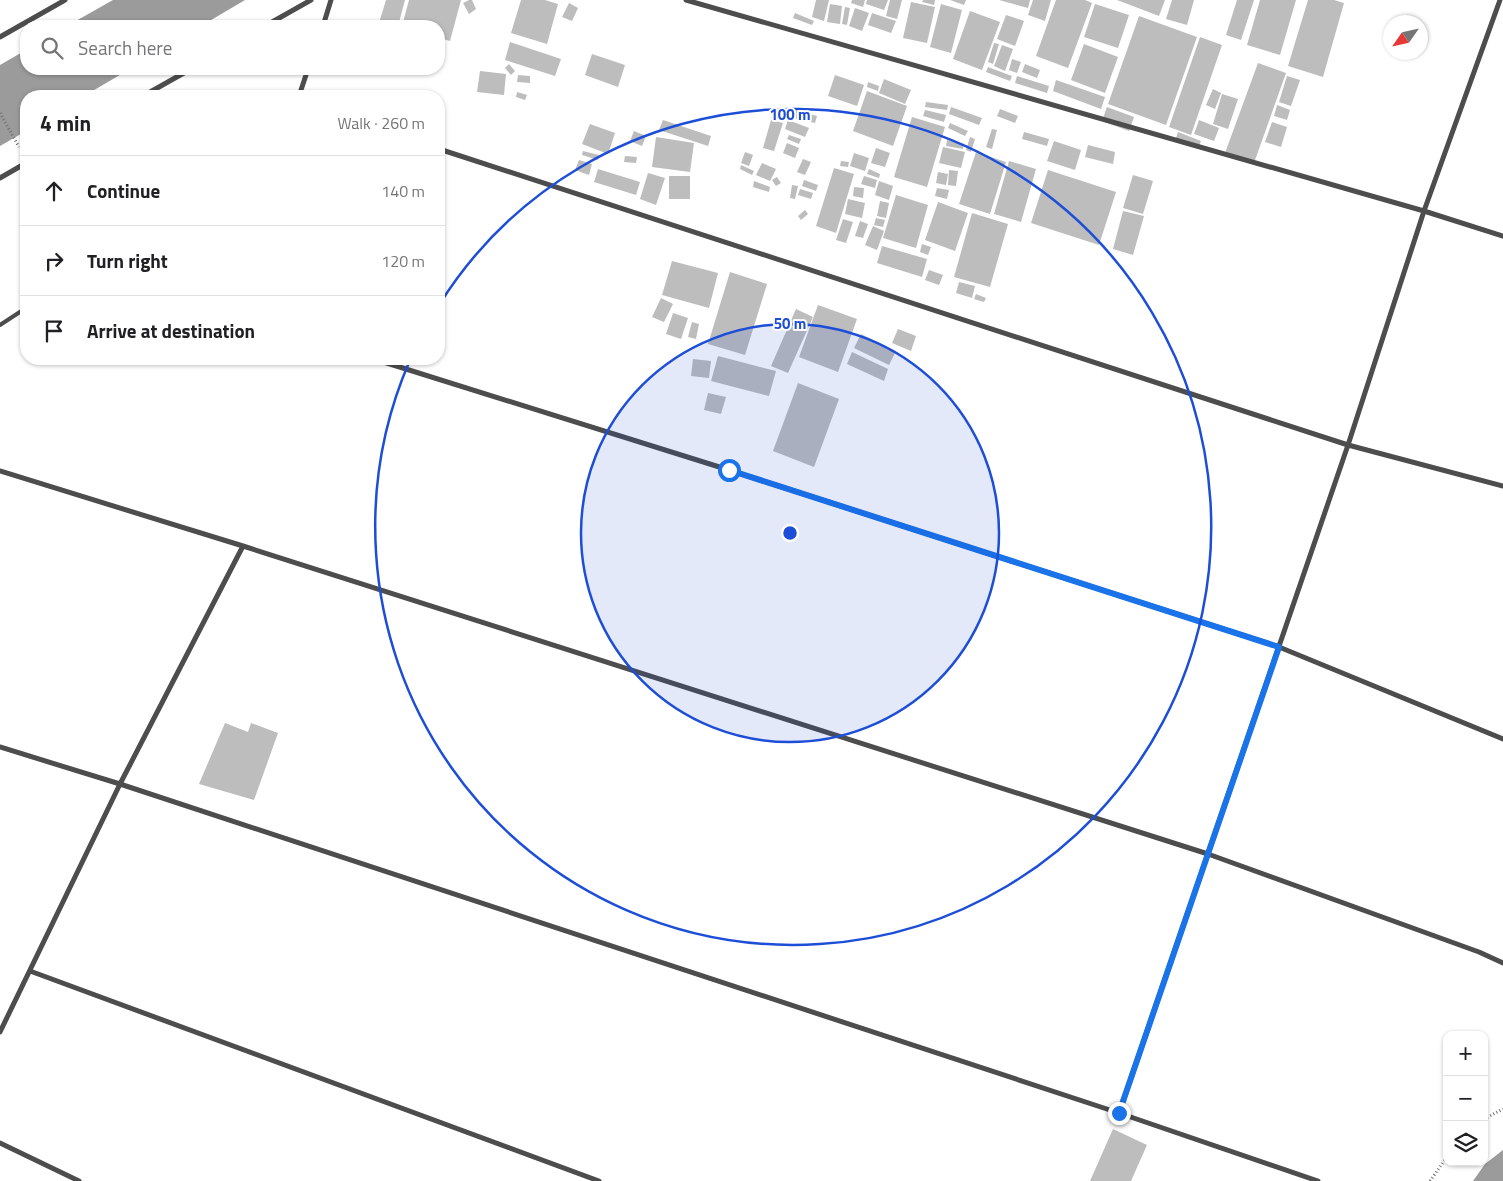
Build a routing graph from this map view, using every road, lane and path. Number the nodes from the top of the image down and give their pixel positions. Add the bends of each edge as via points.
1 (65, 0) edge
2 (311, 0) edge
3 (331, 0) edge
4 (686, 0) edge
5 (1500, 0) edge
6 (30, 20) edge
7 (276, 20) edge
8 (325, 20) edge
9 (20, 26) edge
10 (0, 37) edge
11 (180, 75) edge
12 (306, 75) edge
13 (154, 90) edge
14 (301, 90) edge
15 (0, 113) edge
16 (14, 138) dead end
17 (445, 151) edge
18 (20, 166) edge
19 (0, 178) edge
20 (1424, 212) junction
21 (1503, 236) edge
22 (20, 312) edge
23 (0, 325) edge
24 (393, 365) edge
25 (1348, 445) junction
26 (0, 471) edge
27 (1503, 486) edge
28 (243, 546) junction
29 (1279, 647) junction
30 (1503, 738) edge
31 (0, 747) edge
32 (120, 784) junction
33 (1208, 854) junction
34 (1503, 963) edge
35 (30, 971) junction
36 (0, 1032) edge
37 (1503, 1109) edge
38 (1119, 1113) junction
39 (1488, 1117) edge
40 (0, 1143) edge
41 (1443, 1163) edge
42 (79, 1181) edge
43 (599, 1181) edge
44 (1318, 1181) edge
45 (1430, 1181) edge

1 - 6 street
2 - 7 street
3 - 8 street
4 - 20 street
5 - 20 street
9 - 10 street
11 - 13 street
12 - 14 street
15 - 16 path
17 - 25 street
18 - 19 street
20 - 21 street
20 - 25 street
22 - 23 lane
24 - 29 street
25 - 27 street
25 - 29 street
26 - 28 street
28 - 32 street
28 - 33 street
29 - 30 street
29 - 33 street
31 - 32 street
32 - 35 street
32 - 38 street
33 - 34 street
33 - 38 street
35 - 36 street
35 - 43 street
37 - 39 path
38 - 44 street
40 - 42 street
41 - 45 path

